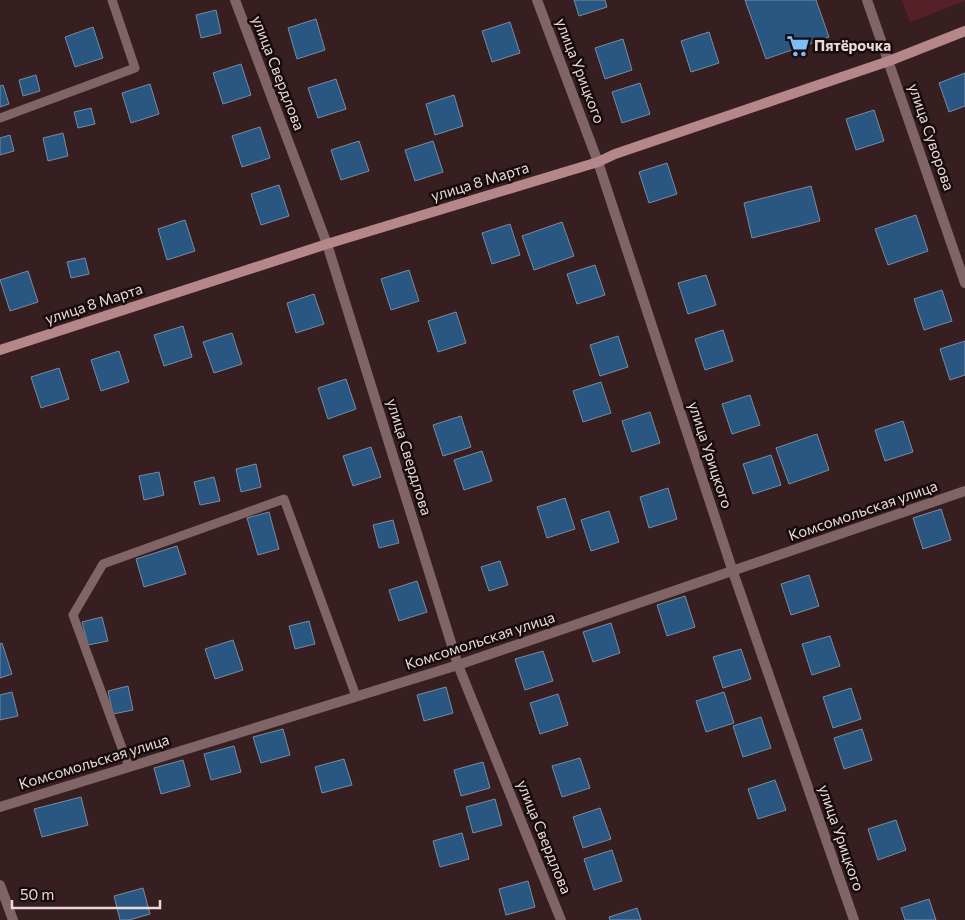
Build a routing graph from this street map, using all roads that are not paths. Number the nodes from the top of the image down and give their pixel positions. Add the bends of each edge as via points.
1 (112, 0) edge
2 (235, 0) edge
3 (537, 0) edge
4 (867, 0) edge
5 (965, 31) edge
6 (889, 61) junction
7 (0, 118) edge
8 (598, 162) junction
9 (327, 244) junction
10 (965, 283) edge
11 (0, 350) edge
12 (965, 491) edge
13 (732, 572) junction
14 (458, 665) junction
15 (356, 696) junction
16 (129, 767) junction
17 (0, 807) edge
18 (0, 885) edge
19 (13, 920) edge
20 (561, 920) edge
21 (854, 920) edge

1 - 7 lane via 135,68
2 - 9 street, улица Свердлова
3 - 8 street, улица Урицкого
4 - 6 street, улица Суворова
5 - 6 main road, улица 8 Марта
6 - 8 main road, улица 8 Марта
6 - 10 street, улица Суворова
8 - 9 main road, улица 8 Марта
8 - 13 street, улица Урицкого
9 - 11 main road, улица 8 Марта
9 - 14 street, улица Свердлова
12 - 13 street, Комсомольская улица
13 - 14 street, Комсомольская улица
13 - 21 street, улица Урицкого
14 - 15 street, Комсомольская улица
14 - 20 street, улица Свердлова
15 - 16 street, Комсомольская улица
15 - 16 lane via 284,499 103,564 73,615
16 - 17 street, Комсомольская улица
18 - 19 street

